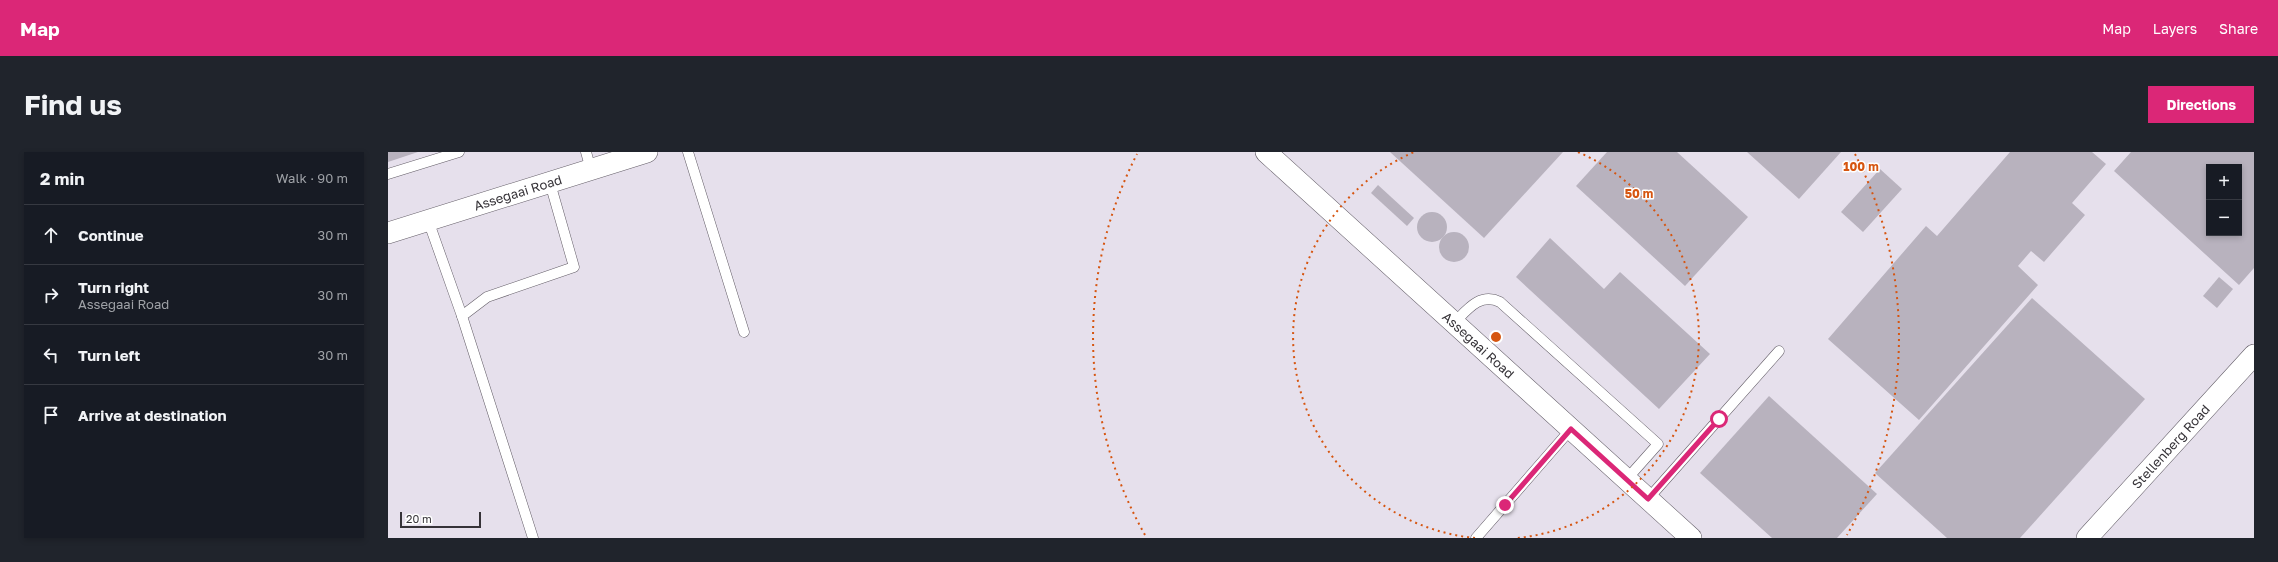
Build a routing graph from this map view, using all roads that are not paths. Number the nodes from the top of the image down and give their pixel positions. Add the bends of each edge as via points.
1 (459, 152) edge
2 (647, 152) edge
3 (688, 152) edge
4 (1266, 152) edge
5 (588, 161) edge
6 (388, 174) edge
7 (550, 183) junction
8 (428, 220) junction
9 (388, 233) edge
10 (462, 316) junction
11 (1454, 323) junction
12 (744, 332) dead end
13 (1780, 352) dead end
14 (2254, 355) edge
15 (1571, 429) junction
16 (1626, 480) junction
17 (1648, 499) junction
18 (533, 538) edge
19 (1476, 538) edge
20 (1691, 538) edge
21 (2088, 538) edge

1 - 6 lane
2 - 5 street, Assegaai Road
3 - 12 lane
4 - 11 street, Assegaai Road
5 - 7 street, Assegaai Road
7 - 8 street, Assegaai Road
7 - 10 lane via 574,267 487,297
8 - 9 street, Assegaai Road
8 - 10 lane
10 - 18 lane
11 - 15 street, Assegaai Road
11 - 16 lane via 1470,307 1483,299 1500,302 1652,438 1658,444
13 - 17 lane
14 - 21 street, Stellenberg Road
15 - 16 street, Assegaai Road
15 - 19 lane
16 - 17 street, Assegaai Road
17 - 20 street, Assegaai Road

